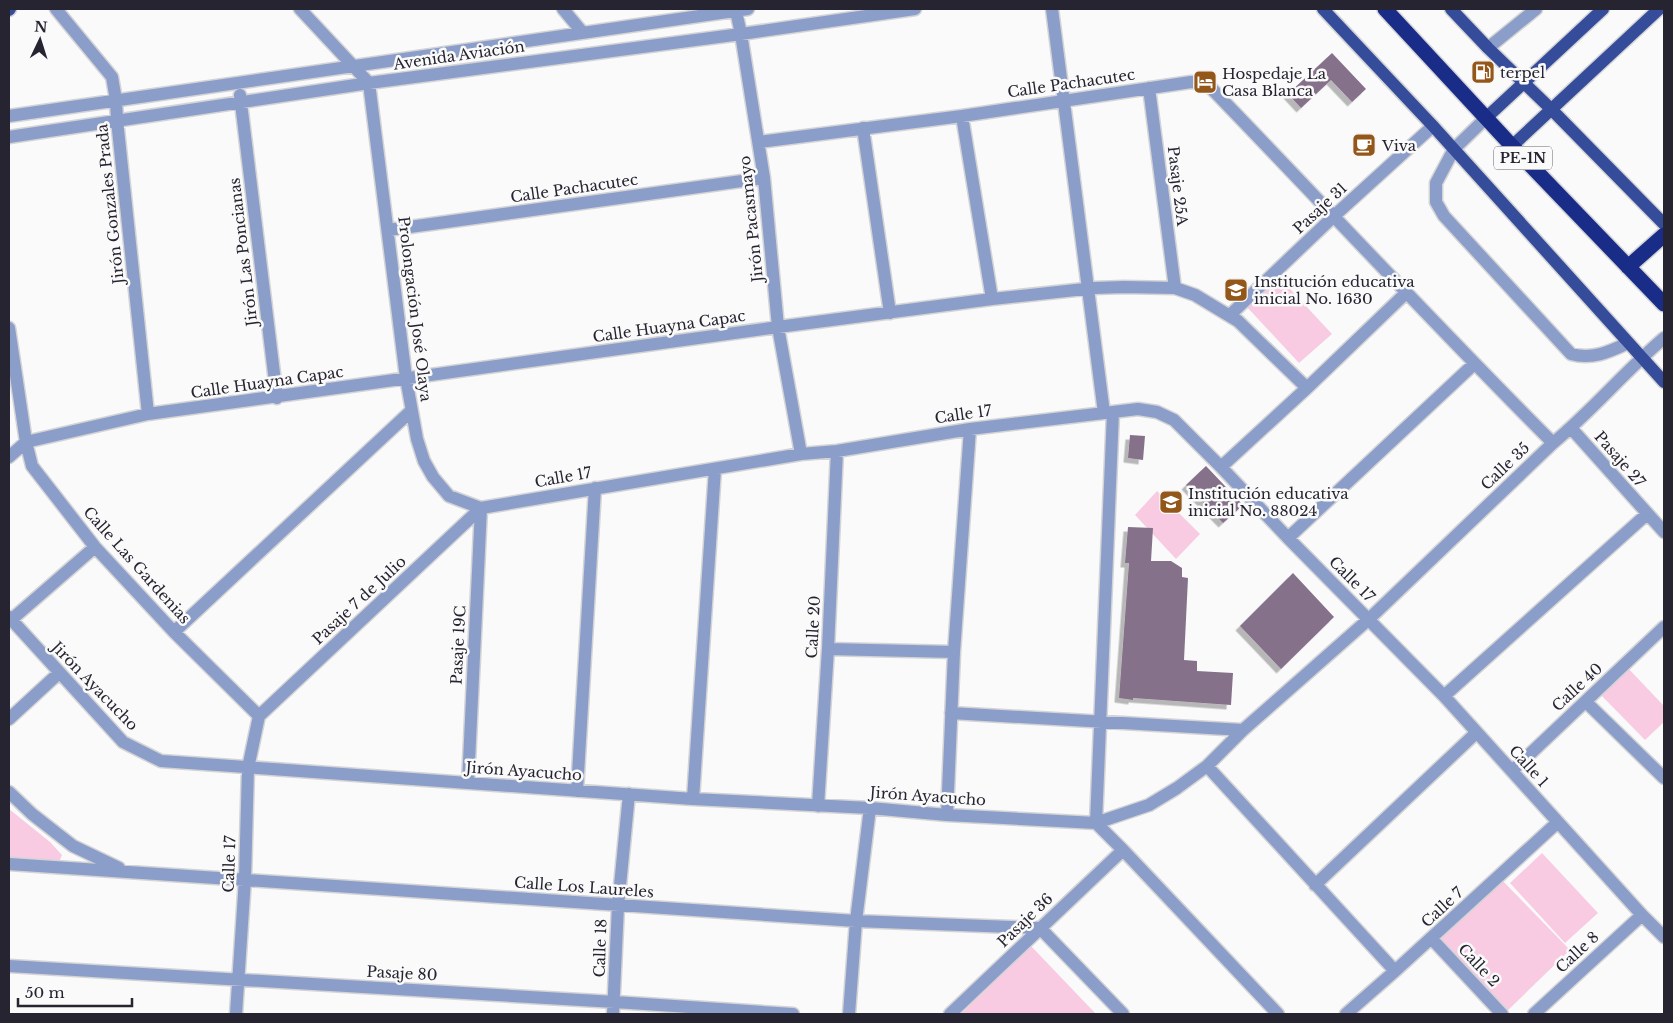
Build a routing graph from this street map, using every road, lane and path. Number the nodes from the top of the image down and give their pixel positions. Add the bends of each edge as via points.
1 (56, 9) edge
2 (300, 9) edge
3 (563, 9) edge
4 (915, 9) edge
5 (1052, 9) edge
6 (1324, 9) edge
7 (1385, 9) edge
8 (1451, 9) edge
9 (1536, 9) edge
10 (1603, 9) edge
11 (1659, 9) edge
12 (742, 10) edge
13 (582, 33) junction
14 (741, 34) junction
15 (1488, 48) junction
16 (353, 66) junction
17 (1523, 82) junction
18 (369, 83) junction
19 (238, 84) junction
20 (1149, 88) junction
21 (116, 100) junction
22 (1065, 100) junction
23 (242, 103) junction
24 (1552, 110) junction
25 (9, 116) edge
26 (962, 116) junction
27 (1486, 117) junction
28 (117, 120) junction
29 (1433, 126) junction
30 (863, 128) junction
31 (9, 137) edge
32 (759, 142) junction
33 (1512, 146) junction
34 (1454, 149) junction
35 (764, 178) junction
36 (1334, 216) junction
37 (1664, 224) edge
38 (388, 230) junction
39 (1664, 235) edge
40 (1628, 267) junction
41 (1175, 288) junction
42 (1088, 289) junction
43 (1407, 292) junction
44 (992, 299) junction
45 (1664, 304) edge
46 (890, 313) junction
47 (1230, 315) junction
48 (778, 327) junction
49 (9, 337) edge
50 (1664, 338) edge
51 (1628, 342) junction
52 (1641, 357) junction
53 (1474, 364) junction
54 (406, 378) junction
55 (1664, 382) edge
56 (1308, 388) junction
57 (277, 398) junction
58 (411, 412) junction
59 (1109, 412) junction
60 (148, 414) junction
61 (1571, 428) junction
62 (970, 429) junction
63 (26, 442) junction
64 (1553, 443) junction
65 (838, 451) junction
66 (801, 454) junction
67 (9, 457) edge
68 (1221, 467) junction
69 (715, 469) junction
70 (595, 488) junction
71 (481, 508) junction
72 (1646, 514) junction
73 (1664, 532) edge
74 (1288, 538) junction
75 (95, 547) junction
76 (10, 619) edge
77 (1369, 619) junction
78 (1664, 627) edge
79 (174, 632) junction
80 (828, 649) junction
81 (954, 652) junction
82 (59, 673) junction
83 (1444, 696) junction
84 (1586, 702) junction
85 (951, 713) junction
86 (259, 716) junction
87 (9, 719) edge
88 (1100, 721) junction
89 (1243, 730) junction
90 (1476, 733) junction
91 (1207, 766) junction
92 (248, 768) junction
93 (1512, 771) junction
94 (1664, 778) edge
95 (468, 783) junction
96 (577, 791) junction
97 (9, 792) edge
98 (629, 794) junction
99 (693, 799) junction
100 (818, 806) junction
101 (870, 808) junction
102 (947, 815) junction
103 (1558, 822) junction
104 (1096, 823) junction
105 (1123, 850) junction
106 (9, 864) edge
107 (126, 871) junction
108 (245, 879) junction
109 (1315, 885) junction
110 (618, 906) junction
111 (1642, 915) junction
112 (856, 921) junction
113 (1040, 928) junction
114 (1664, 937) edge
115 (1431, 938) junction
116 (9, 966) edge
117 (1396, 972) junction
118 (239, 980) junction
119 (614, 1008) edge
120 (236, 1014) edge
121 (793, 1014) edge
122 (850, 1014) edge
123 (950, 1014) edge
124 (1123, 1014) edge
125 (1278, 1014) edge
126 (1346, 1014) edge
127 (1502, 1014) edge
128 (1534, 1014) edge

1 - 21 street, Jirón Gonzales Prada via 112,77
2 - 16 street
3 - 13 street
4 - 14 street, Avenida Aviación
5 - 22 street
6 - 29 main road
7 - 27 highway, PE-1N
8 - 15 main road
9 - 15 street
10 - 17 main road
11 - 24 main road
12 - 13 street, Avenida Aviación
12 - 14 street, Jirón Pacasmayo
13 - 16 street, Avenida Aviación
14 - 18 street, Avenida Aviación
14 - 32 street, Jirón Pacasmayo
15 - 17 main road
16 - 18 street
16 - 19 street, Avenida Aviación
17 - 24 main road
17 - 27 main road
18 - 23 street, Avenida Aviación
18 - 38 street, Prolongación José Olaya
19 - 21 street, Avenida Aviación
19 - 23 street, Jirón Las Poncianas
20 - 22 street, Calle Pachacutec
20 - 36 street, Calle Pachacutec via 1191,82 1212,89
20 - 41 street, Pasaje 25A
21 - 25 street, Avenida Aviación
21 - 28 street, Jirón Gonzales Prada
22 - 26 street, Calle Pachacutec
22 - 42 street
23 - 28 street, Avenida Aviación
23 - 57 street, Jirón Las Poncianas
24 - 33 main road
24 - 37 main road
26 - 30 street, Calle Pachacutec
26 - 44 street
27 - 33 highway, PE-1N
27 - 34 street
28 - 31 street, Avenida Aviación
28 - 60 street, Jirón Gonzales Prada
29 - 34 main road
29 - 36 street, Pasaje 31
30 - 32 street, Calle Pachacutec
30 - 46 street
32 - 35 street, Jirón Pacasmayo
33 - 40 highway, PE-1N
34 - 51 main road
34 - 51 street via 1436,183 1436,202 1444,216 1571,354 1591,356 1607,353
35 - 38 street, Calle Pachacutec
35 - 48 street, Jirón Pacasmayo
36 - 43 street, Calle Pachacutec
36 - 47 street, Pasaje 31
38 - 54 street, Prolongación José Olaya
39 - 40 highway
40 - 45 highway, PE-1N
41 - 42 street, Calle Huayna Capac
41 - 47 street, Calle Huayna Capac via 1196,295
42 - 44 street, Calle Huayna Capac
42 - 59 street
43 - 53 street, Calle Pachacutec
43 - 56 street
44 - 46 street, Calle Huayna Capac
46 - 48 street, Calle Huayna Capac
47 - 56 street, Calle Huayna Capac
48 - 54 street, Calle Huayna Capac
48 - 66 street, Jirón Pacasmayo
49 - 63 street, Calle Las Gardenias
50 - 52 street, Calle 35
51 - 52 main road
52 - 55 main road
52 - 61 street, Calle 35
53 - 64 street, Calle Pachacutec
53 - 74 street
54 - 57 street, Calle Huayna Capac
54 - 58 street, Prolongación José Olaya
56 - 68 street
57 - 60 street, Calle Huayna Capac
58 - 71 street, Prolongación José Olaya via 424,461 433,477 449,496
58 - 79 street
59 - 62 street, Calle 17
59 - 68 street, Calle 17 via 1138,409 1158,412 1174,420
59 - 88 street
60 - 63 street, Calle Huayna Capac
61 - 64 street, Calle 35
61 - 72 street, Pasaje 27
62 - 65 street, Calle 17
62 - 81 street
63 - 67 street, Calle Huayna Capac
63 - 75 street, Calle Las Gardenias via 32,466
64 - 77 street, Calle 35
65 - 66 street, Calle 17
65 - 80 street, Calle 20
66 - 69 street, Calle 17
68 - 74 street, Calle 17
69 - 70 street, Calle 17
69 - 99 street
70 - 71 street, Calle 17
70 - 96 street
71 - 86 street, Pasaje 7 de Julio
71 - 95 street, Pasaje 19C
72 - 73 street, Pasaje 27
72 - 83 street
74 - 77 street, Calle 17
75 - 76 street
75 - 79 street, Calle Las Gardenias
76 - 82 street, Jirón Ayacucho
77 - 83 street, Calle 1
77 - 89 street, Calle 35
78 - 84 street, Calle 40
79 - 86 street, Calle Las Gardenias
80 - 81 street
80 - 100 street, Calle 20
81 - 85 street
82 - 87 street
82 - 92 street, Jirón Ayacucho via 123,742 161,761
83 - 90 street, Calle 1
84 - 93 street, Calle 40
84 - 94 street
85 - 88 street
85 - 102 street
86 - 92 street, Calle 17
88 - 89 street
88 - 104 street
89 - 91 street, Calle 35
90 - 93 street, Calle 1
90 - 109 street
91 - 104 street, Calle 35 via 1149,805
91 - 109 street
92 - 95 street, Jirón Ayacucho
92 - 108 street, Calle 17
93 - 103 street, Calle 1
95 - 96 street, Jirón Ayacucho
96 - 98 street, Jirón Ayacucho
97 - 107 street, Calle Los Laureles via 73,846
98 - 99 street, Jirón Ayacucho
98 - 110 street, Calle 18
99 - 100 street, Jirón Ayacucho
100 - 101 street, Jirón Ayacucho
101 - 102 street, Jirón Ayacucho
101 - 112 street
102 - 104 street, Jirón Ayacucho
103 - 111 street, Calle 1
103 - 115 street, Calle 7
104 - 105 street
105 - 113 street, Pasaje 36
105 - 125 street
106 - 107 street, Calle Los Laureles
107 - 108 street, Calle Los Laureles
108 - 110 street, Calle Los Laureles
108 - 118 street, Calle 17
109 - 117 street
110 - 112 street, Calle Los Laureles
110 - 119 street, Calle 18
111 - 114 street, Calle 1
111 - 128 street, Calle 8
112 - 113 street, Calle Los Laureles
112 - 122 street
113 - 123 street, Pasaje 36
113 - 124 street
115 - 117 street, Calle 7
115 - 127 street, Calle 2
116 - 118 street, Pasaje 80
117 - 126 street, Calle 7
118 - 119 street, Pasaje 80
118 - 120 street, Calle 17
119 - 121 street, Pasaje 80

